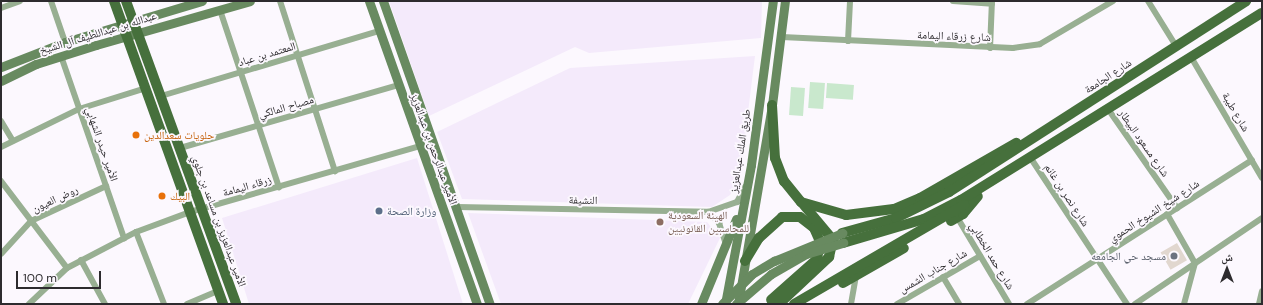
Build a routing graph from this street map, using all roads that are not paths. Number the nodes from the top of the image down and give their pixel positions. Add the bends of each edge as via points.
1 (20, 1) edge
2 (51, 1) edge
3 (114, 1) edge
4 (126, 1) edge
5 (199, 1) edge
6 (250, 1) edge
7 (280, 1) edge
8 (370, 1) edge
9 (383, 1) edge
10 (773, 1) edge
11 (784, 1) edge
12 (850, 1) edge
13 (953, 1) edge
14 (1113, 1) edge
15 (1148, 1) edge
16 (1246, 1) edge
17 (992, 3) edge
18 (1, 8) edge
19 (220, 10) junction
20 (1262, 13) edge
21 (133, 20) junction
22 (122, 24) junction
23 (379, 31) junction
24 (138, 33) junction
25 (126, 36) junction
26 (782, 37) junction
27 (848, 41) junction
28 (65, 42) junction
29 (1176, 46) junction
30 (990, 48) junction
31 (298, 55) junction
32 (61, 56) junction
33 (1191, 57) junction
34 (1, 67) edge
35 (241, 72) junction
36 (2, 79) edge
37 (398, 85) junction
38 (146, 88) junction
39 (161, 96) junction
40 (772, 105) junction
41 (79, 109) junction
42 (315, 109) junction
43 (1078, 109) junction
44 (1108, 109) junction
45 (1, 122) edge
46 (259, 125) junction
47 (13, 141) junction
48 (420, 146) junction
49 (1, 147) edge
50 (180, 148) junction
51 (1030, 157) junction
52 (1252, 160) junction
53 (335, 170) junction
54 (998, 177) junction
55 (1262, 178) edge
56 (1, 181) edge
57 (748, 182) junction
58 (106, 186) junction
59 (279, 187) junction
60 (978, 196) junction
61 (801, 202) junction
62 (458, 207) junction
63 (1176, 208) junction
64 (202, 209) junction
65 (190, 212) junction
66 (708, 212) junction
67 (1168, 214) junction
68 (957, 217) junction
69 (1262, 218) edge
70 (31, 221) junction
71 (136, 232) junction
72 (124, 238) junction
73 (842, 238) junction
74 (726, 248) junction
75 (1, 254) edge
76 (980, 256) junction
77 (1097, 259) junction
78 (81, 260) junction
79 (745, 261) junction
80 (1195, 263) junction
81 (67, 268) junction
82 (856, 276) junction
83 (943, 277) junction
84 (218, 291) junction
85 (1262, 291) edge
86 (907, 301) edge
87 (772, 303) edge
88 (29, 304) edge
89 (105, 304) edge
90 (164, 304) edge
91 (187, 304) edge
92 (223, 304) edge
93 (236, 304) edge
94 (477, 304) edge
95 (490, 304) edge
96 (701, 304) edge
97 (724, 304) edge
98 (737, 304) edge
99 (794, 304) edge
100 (807, 304) edge
101 (851, 304) edge
102 (897, 304) edge
103 (959, 304) edge
104 (1009, 304) edge
105 (1027, 304) edge
106 (1127, 304) edge
107 (1135, 304) edge
108 (1184, 304) edge
109 (1259, 304) edge

1 - 18 street
2 - 28 street
3 - 22 main road
4 - 21 main road, الأمير عبدالعزيز بن مساعد بن جلوي
5 - 21 street, عبدالله بن عبداللطيف آل الشيخ
6 - 19 street, عبدالله بن عبداللطيف آل الشيخ
7 - 31 street
8 - 23 street, الأمير عبدالرحمن بن عبدالعزيز
9 - 62 street, الأمير عبدالرحمن بن عبدالعزيز
10 - 57 street, طريق الملك عبدالعزيز
11 - 26 street, طريق الملك عبدالعزيز
12 - 27 street
13 - 17 street
14 - 30 street, شارع زرقاء اليمامة via 1040,44
15 - 29 street
16 - 29 main road, شارع الجامعة
17 - 30 street
19 - 24 street, عبدالله بن عبداللطيف آل الشيخ
19 - 35 street
20 - 33 main road
21 - 22 street, عبدالله بن عبداللطيف آل الشيخ
21 - 24 main road, الأمير عبدالعزيز بن مساعد بن جلوي
22 - 25 main road
22 - 28 street, عبدالله بن عبداللطيف آل الشيخ
23 - 31 street, المعتمد بن عباد
23 - 37 street, الأمير عبدالرحمن بن عبدالعزيز
24 - 25 street, عبدالله بن عبداللطيف آل الشيخ
24 - 39 main road, الأمير عبدالعزيز بن مساعد بن جلوي
25 - 32 street, عبدالله بن عبداللطيف آل الشيخ
25 - 38 main road
26 - 27 street, شارع زرقاء اليمامة
26 - 40 street, طريق الملك عبدالعزيز
27 - 30 street, شارع زرقاء اليمامة
28 - 34 street, عبدالله بن عبداللطيف آل الشيخ
29 - 43 main road, شارع الجامعة
31 - 35 street, المعتمد بن عباد
31 - 42 street
32 - 36 street, عبدالله بن عبداللطيف آل الشيخ
32 - 41 street, الأمير حيدر الشهابي
33 - 44 main road
33 - 52 street, شارع طيبة
35 - 39 street, المعتمد بن عباد
35 - 46 street
37 - 42 street, مصباح المالكي
37 - 48 street, الأمير عبدالرحمن بن عبدالعزيز
38 - 41 street
38 - 65 main road
39 - 50 main road, الأمير عبدالعزيز بن مساعد بن جلوي
40 - 61 main road via 778,170
40 - 79 street, طريق الملك عبدالعزيز
41 - 47 street
41 - 58 street, الأمير حيدر الشهابي
42 - 46 street, مصباح المالكي
42 - 53 street
43 - 61 main road via 949,183 894,209 846,215
43 - 73 main road, شارع الجامعة via 983,172 902,215
44 - 51 main road
44 - 63 street, شارع مسعود البيطار
45 - 47 street
46 - 50 street, مصباح المالكي
46 - 59 street
47 - 49 street
48 - 53 street, زرقاء اليمامة
48 - 94 street, الأمير عبدالرحمن بن عبدالعزيز
50 - 64 main road, الأمير عبدالعزيز بن مساعد بن جلوي
51 - 54 main road
51 - 77 street, شارع نصر بن غانم
52 - 55 street, شارع طيبة
52 - 63 street, شارع شيخ الشيوخ الحموي
53 - 59 street, زرقاء اليمامة
54 - 60 main road
54 - 73 main road via 924,219
56 - 70 street
57 - 66 street via 737,202
57 - 74 street
57 - 97 street, طريق الملك عبدالعزيز
58 - 70 street, روض العيون
58 - 72 street, الأمير حيدر الشهابي
59 - 64 street, زرقاء اليمامة
60 - 68 main road
60 - 99 main road
61 - 87 main road via 827,228 833,240 832,246 824,265
62 - 66 street, النشيفة
62 - 95 street, الأمير عبدالرحمن بن عبدالعزيز
63 - 67 street, شارع شيخ الشيوخ الحموي
64 - 65 street, زرقاء اليمامة
64 - 93 main road, الأمير عبدالعزيز بن مساعد بن جلوي
65 - 71 street, زرقاء اليمامة
65 - 84 main road
66 - 74 street via 719,223
67 - 77 street, شارع شيخ الشيوخ الحموي
67 - 80 street
68 - 76 street, شارع حمد الخطابي
68 - 82 main road
69 - 80 street
70 - 75 street, روض العيون
70 - 81 street
71 - 72 street, زرقاء اليمامة
71 - 90 street
72 - 78 street, زرقاء اليمامة
73 - 97 street, bridge via 774,261 752,274
73 - 98 street, bridge via 770,274
74 - 96 street
76 - 83 street, شارع جناب الشمس
76 - 104 street, شارع حمد الخطابي
77 - 105 street, شارع شيخ الشيوخ الحموي
77 - 106 street, شارع نصر بن غانم
78 - 81 street, زرقاء اليمامة
78 - 89 street
79 - 87 main road via 758,238 782,217 800,217 814,228 821,244 816,260
79 - 98 street, طريق الملك عبدالعزيز
80 - 107 street
80 - 108 street
81 - 88 street, زرقاء اليمامة
82 - 100 main road
82 - 101 street
83 - 86 street, شارع جناب الشمس
83 - 103 street
84 - 91 street
84 - 92 main road
85 - 109 street
86 - 102 street, شارع جناب الشمس

